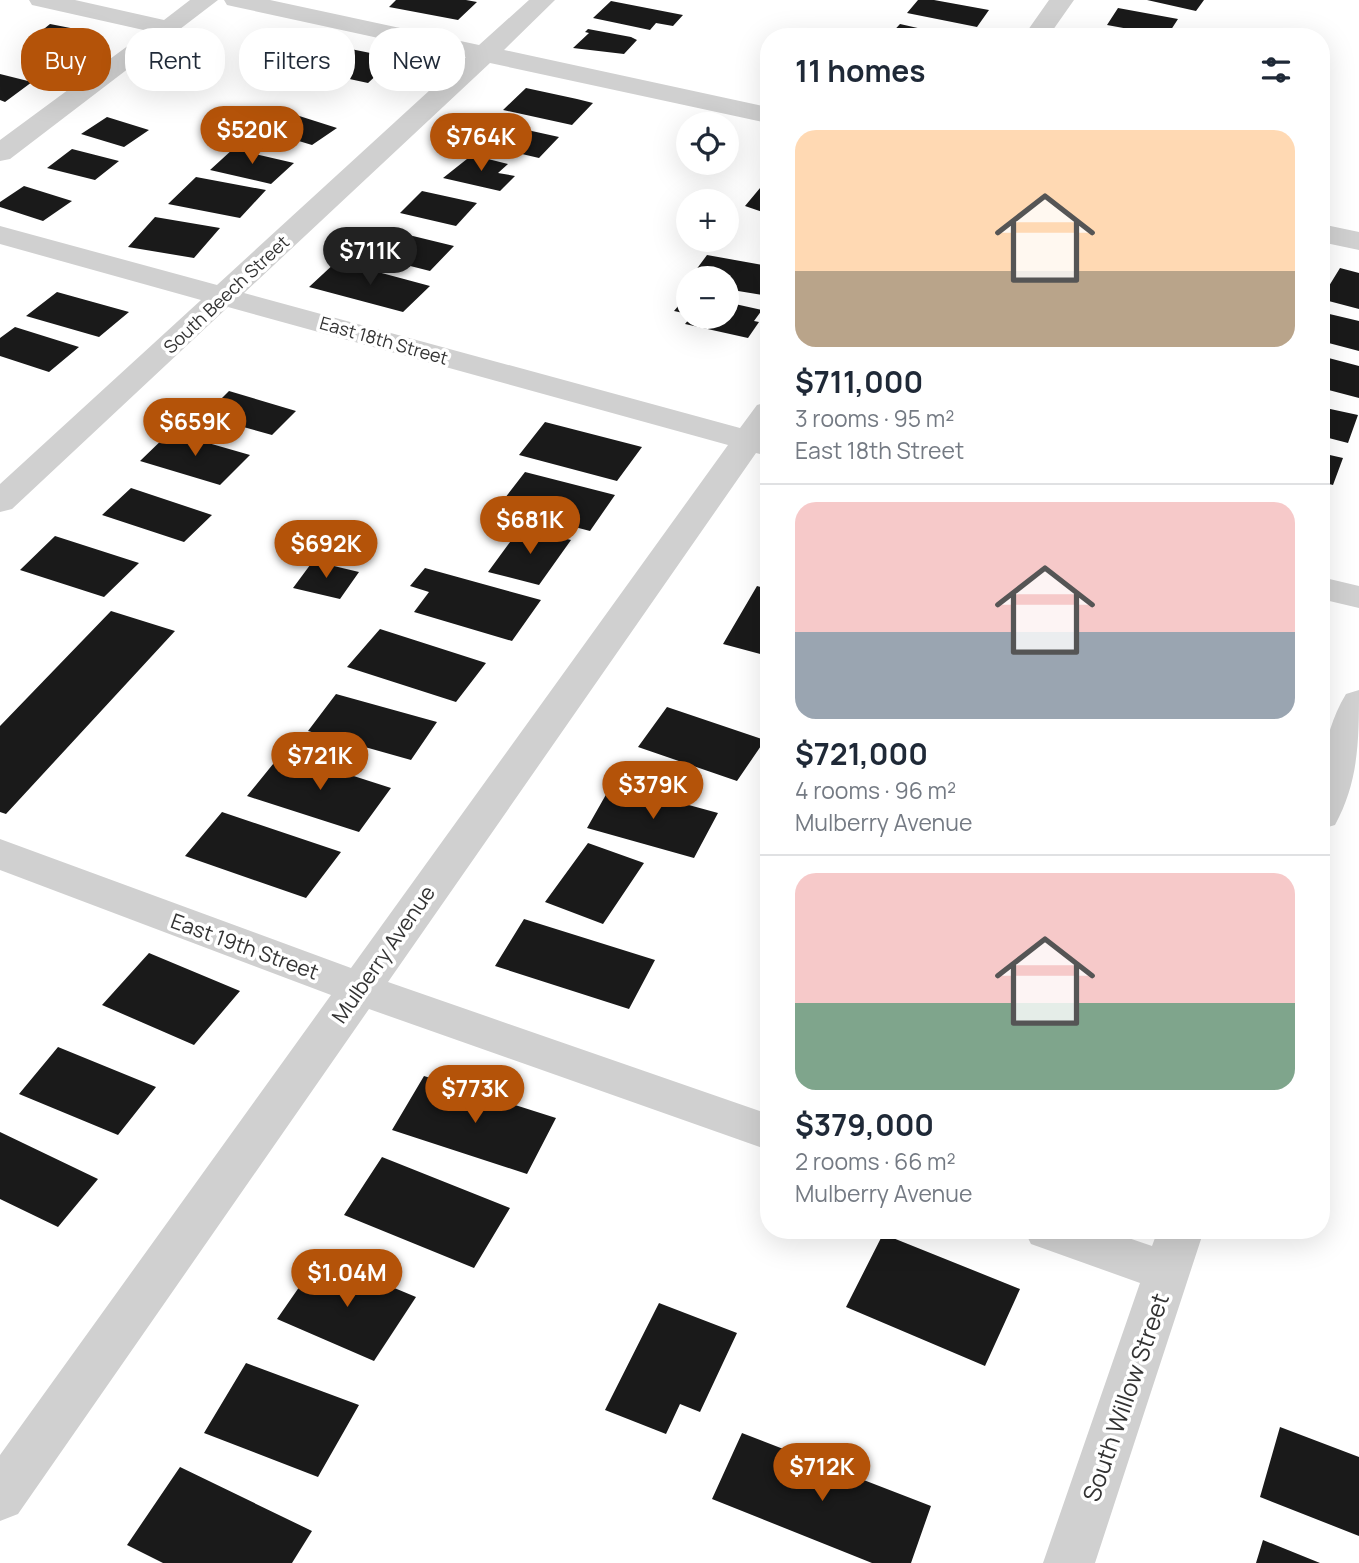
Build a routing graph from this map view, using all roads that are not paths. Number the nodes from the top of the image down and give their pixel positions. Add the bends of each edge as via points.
1 (41, 0) edge
2 (206, 0) edge
3 (236, 0) edge
4 (543, 0) edge
5 (1062, 0) edge
6 (168, 28) joint
7 (1042, 28) edge
8 (484, 53) junction
9 (125, 60) edge
10 (760, 113) edge
11 (0, 153) edge
12 (0, 235) edge
13 (1330, 235) edge
14 (1359, 241) edge
15 (225, 296) junction
16 (760, 433) edge
17 (760, 434) edge
18 (0, 502) edge
19 (1330, 590) edge
20 (1359, 597) edge
21 (1359, 703) edge
22 (1330, 788) edge
23 (0, 854) edge
24 (358, 988) junction
25 (760, 1129) edge
26 (1101, 1239) edge
27 (1174, 1251) edge
28 (0, 1497) edge
29 (1069, 1563) edge

1 - 6 street
2 - 6 street
3 - 8 street
4 - 8 street, South Beech Street
5 - 7 street
8 - 10 street
8 - 15 street, South Beech Street
9 - 11 street
12 - 15 street, East 18th Street
13 - 14 street
15 - 16 street, East 18th Street
15 - 18 street, South Beech Street
17 - 24 street, Mulberry Avenue
19 - 20 street
21 - 22 street
23 - 24 street, East 19th Street
24 - 25 street, East 19th Street
24 - 28 street, Mulberry Avenue
26 - 27 street
27 - 29 street, South Willow Street

